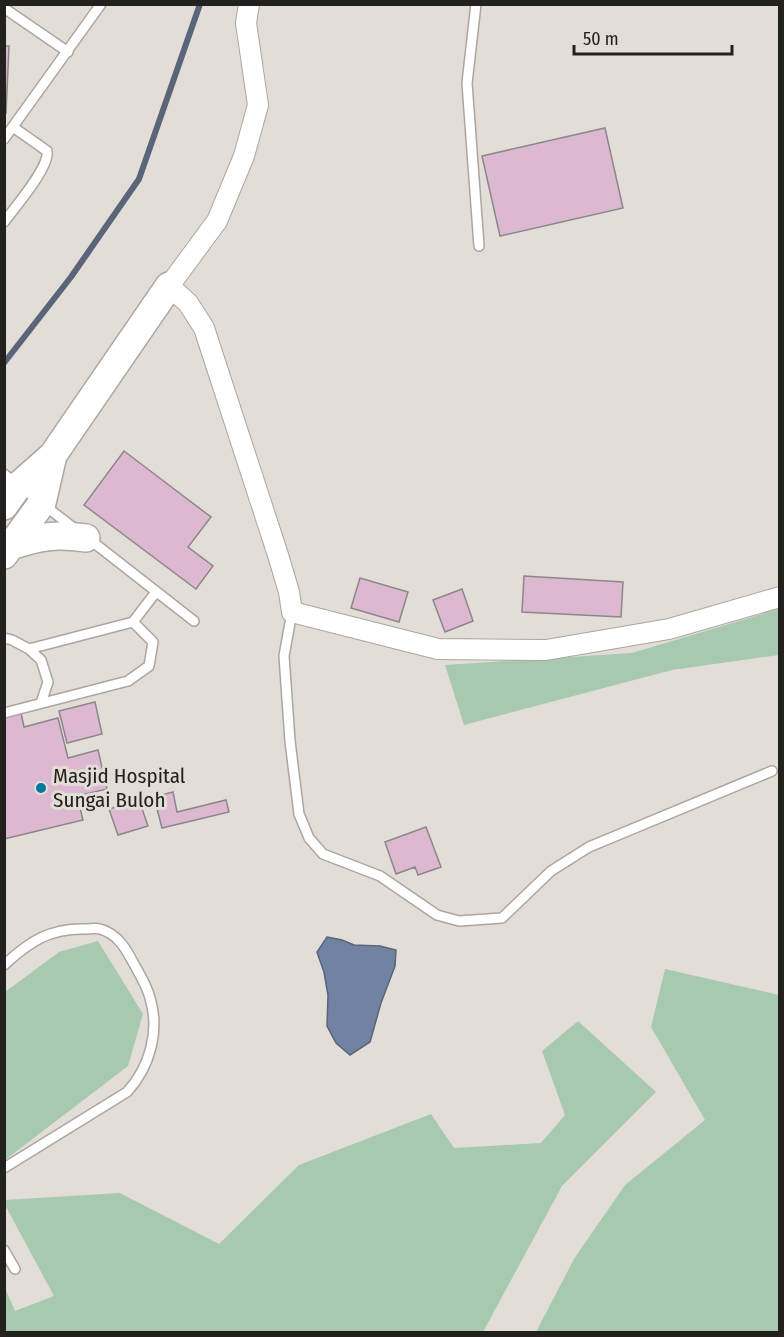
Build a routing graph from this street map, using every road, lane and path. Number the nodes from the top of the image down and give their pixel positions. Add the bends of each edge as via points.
1 (101, 4) edge
2 (249, 4) edge
3 (476, 4) edge
4 (4, 8) edge
5 (68, 52) junction
6 (13, 127) junction
7 (4, 139) edge
8 (4, 222) edge
9 (479, 246) dead end
10 (169, 286) junction
11 (53, 455) junction
12 (9, 486) edge
13 (42, 503) junction
14 (86, 537) junction
15 (8, 551) edge
16 (156, 592) junction
17 (780, 597) edge
18 (292, 612) junction
19 (194, 621) dead end
20 (133, 622) junction
21 (4, 638) edge
22 (29, 649) junction
23 (41, 703) junction
24 (4, 713) edge
25 (771, 771) dead end
26 (4, 965) edge
27 (4, 1168) edge
28 (4, 1250) edge
29 (15, 1269) dead end

1 - 5 lane
2 - 10 street via 246,23 258,105 244,156 217,221
3 - 9 lane via 467,83
4 - 5 lane
5 - 6 lane
6 - 7 lane
6 - 8 lane via 47,151 48,157
10 - 11 main road
10 - 18 street via 188,303 204,328 278,555
11 - 12 main road
11 - 13 main road
12 - 13 lane
13 - 14 lane
13 - 15 main road
14 - 15 main road via 46,536
14 - 16 lane
16 - 19 lane
16 - 20 lane
17 - 18 street via 669,629 546,650 438,650
18 - 25 lane via 284,656 290,741 299,814 309,838 323,854 380,876 437,915 459,921 502,918 551,871 589,847
20 - 22 lane
20 - 23 lane via 153,642 149,666 128,681
21 - 22 lane
22 - 23 lane via 41,660 48,682
23 - 24 lane
26 - 27 lane via 21,949 47,934 72,928 99,929 111,934 127,950 153,1009 151,1050 136,1082
28 - 29 lane

